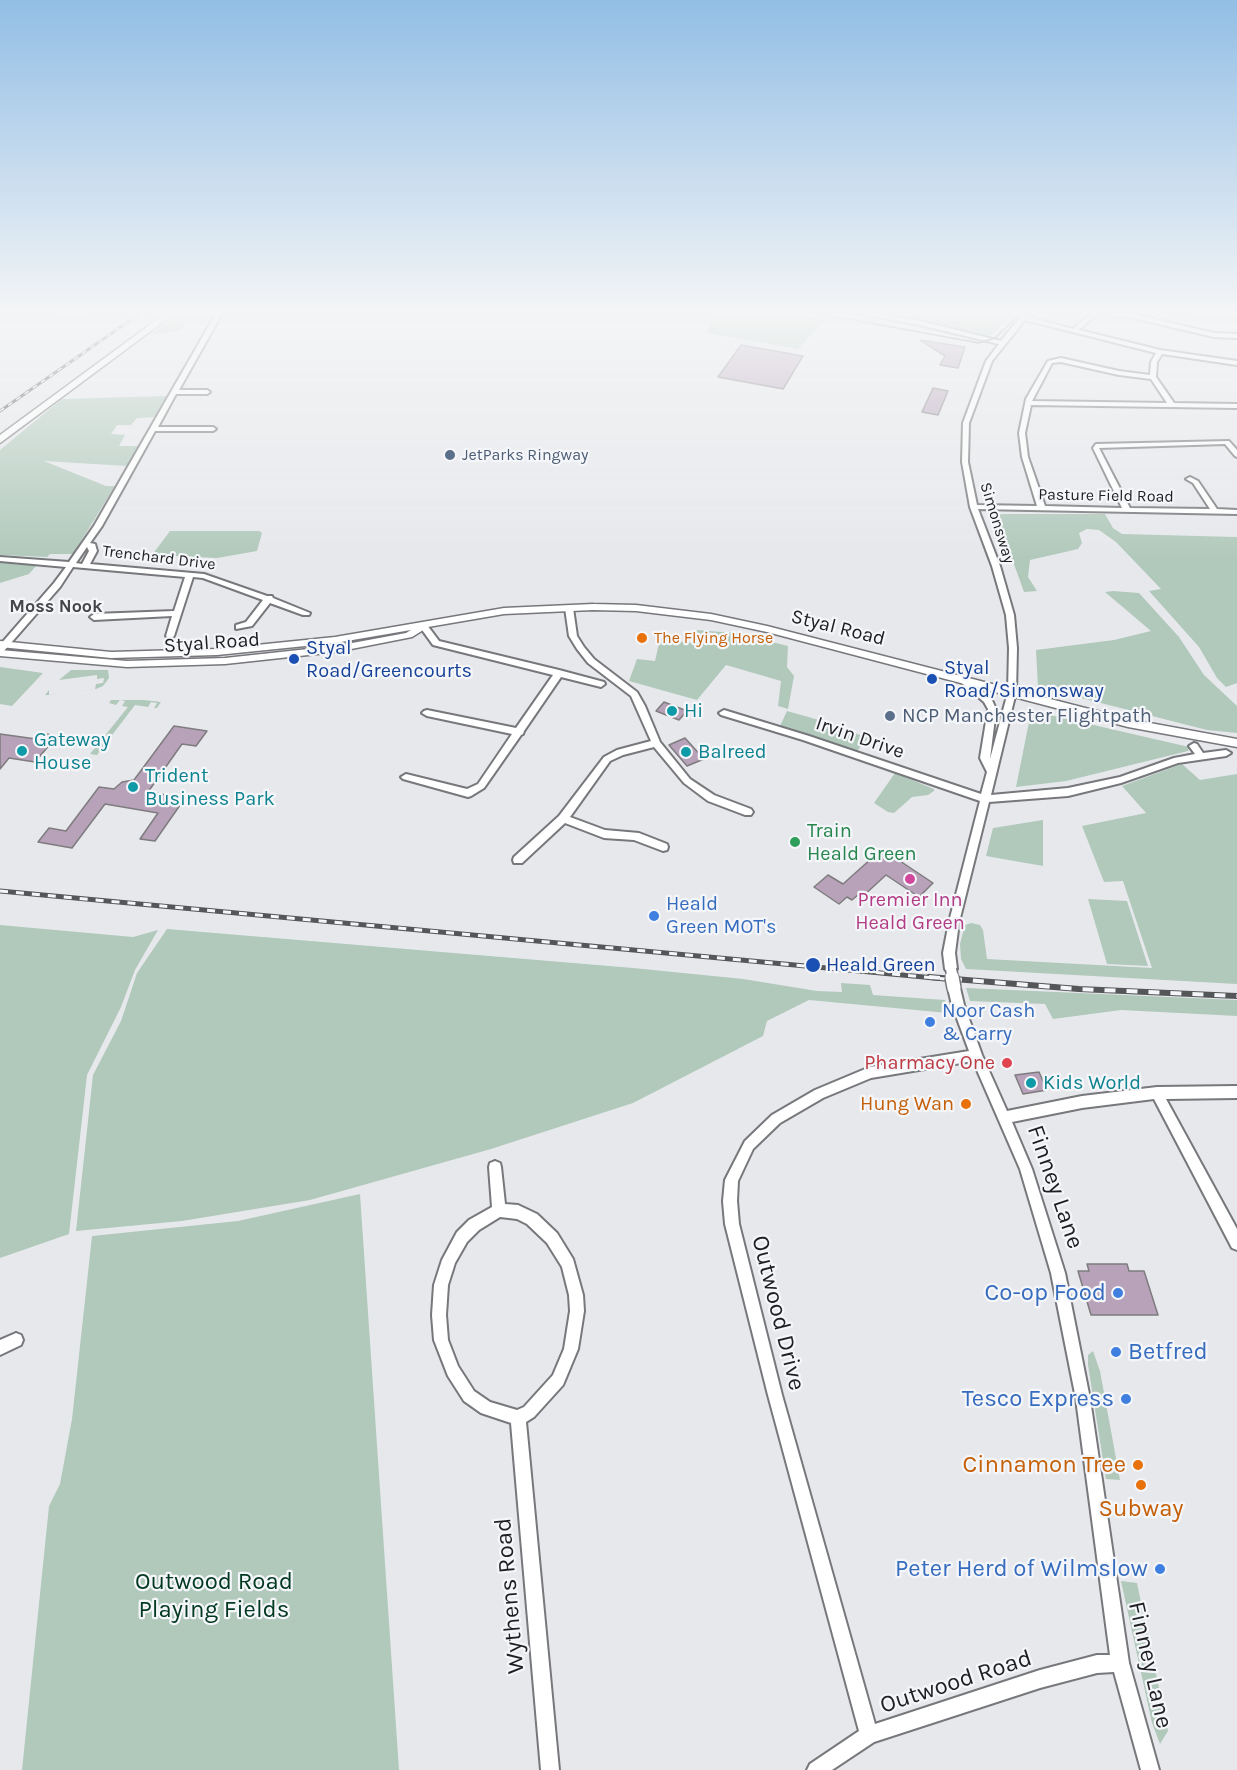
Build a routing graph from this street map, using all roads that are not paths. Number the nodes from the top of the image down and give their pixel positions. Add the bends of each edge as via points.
1 (175, 392) edge
2 (50, 393) edge
3 (64, 393) edge
4 (977, 393) edge
5 (1033, 393) edge
6 (1164, 393) edge
7 (1028, 403) junction
8 (1172, 404) junction
9 (1237, 406) edge
10 (0, 429) edge
11 (154, 429) junction
12 (213, 429) dead end
13 (0, 440) edge
14 (1237, 455) edge
15 (1190, 479) dead end
16 (974, 507) junction
17 (1042, 509) junction
18 (1127, 510) junction
19 (1215, 512) junction
20 (1237, 512) edge
21 (86, 545) junction
22 (0, 559) edge
23 (74, 563) junction
24 (86, 564) junction
25 (190, 574) junction
26 (269, 598) junction
27 (569, 608) junction
28 (177, 613) junction
29 (306, 613) dead end
30 (94, 617) dead end
31 (238, 627) dead end
32 (424, 627) junction
33 (170, 636) dead end
34 (1, 648) edge
35 (559, 673) junction
36 (959, 678) junction
37 (601, 684) dead end
38 (1012, 692) junction
39 (427, 713) dead end
40 (724, 713) dead end
41 (520, 732) junction
42 (656, 743) junction
43 (1237, 743) edge
44 (1194, 746) dead end
45 (1226, 753) dead end
46 (1201, 757) junction
47 (991, 770) junction
48 (406, 777) dead end
49 (984, 799) junction
50 (748, 812) dead end
51 (563, 819) junction
52 (655, 848) dead end
53 (518, 860) dead end
54 (976, 1055) junction
55 (1237, 1092) edge
56 (1157, 1093) junction
57 (1005, 1117) junction
58 (495, 1167) dead end
59 (499, 1210) junction
60 (1237, 1243) edge
61 (16, 1340) dead end
62 (0, 1348) edge
63 (518, 1418) junction
64 (1120, 1663) junction
65 (869, 1735) junction
66 (549, 1770) edge
67 (816, 1770) edge
68 (1150, 1770) edge

1 - 11 street
2 - 10 highway
3 - 13 highway
4 - 16 street, Simonsway via 966,423 965,462
5 - 7 street
6 - 8 street
7 - 8 street
7 - 17 street via 1022,433 1025,457
8 - 9 street
11 - 12 street
11 - 21 street
14 - 18 street via 1227,442 1098,445 1096,448
15 - 19 street
16 - 17 street, Pasture Field Road
16 - 38 street, Simonsway via 1010,615
17 - 18 street, Pasture Field Road
18 - 19 street, Pasture Field Road
19 - 20 street, Pasture Field Road
21 - 23 street
21 - 24 street via 92,546 93,551
22 - 23 street, Trenchard Drive
23 - 24 street, Trenchard Drive
23 - 34 street
24 - 25 street, Trenchard Drive
25 - 26 street, Trenchard Drive via 215,578
25 - 28 street
26 - 29 street, Trenchard Drive
26 - 31 street via 249,624
27 - 32 main road, Styal Road via 504,611
27 - 36 main road, Styal Road via 636,608 711,617
27 - 42 street via 573,636 581,649 634,694
28 - 30 street
28 - 33 street
32 - 34 main road, Styal Road via 410,635 336,649 225,662 128,664
32 - 35 street via 436,643
35 - 37 street
35 - 41 street
36 - 38 main road, Styal Road
36 - 47 street, Finney Lane via 988,700 992,709 985,758
38 - 43 main road, Styal Road via 1128,723
38 - 47 street, Finney Lane
39 - 41 street
40 - 49 street, Irvin Drive
41 - 48 street via 481,786 468,793
42 - 50 street via 700,792
42 - 51 street via 607,759
44 - 46 street
45 - 46 street
46 - 49 street via 1177,760 1113,782 1068,792
47 - 49 street, Finney Lane
49 - 54 street, Finney Lane, bridge via 949,954 958,1005
51 - 52 street via 604,834 635,836
51 - 53 street
54 - 57 street, Finney Lane
54 - 65 street, Outwood Drive via 870,1072 819,1094 776,1119 749,1145 732,1180 732,1224
55 - 56 street
56 - 57 street
56 - 60 street
57 - 64 street, Finney Lane via 1042,1215 1072,1334
58 - 59 street
59 - 63 street via 532,1218 552,1238 568,1264 576,1295 572,1348 558,1380 538,1404
59 - 63 street via 474,1224 450,1260 441,1285 441,1340 453,1371 469,1396 486,1408
61 - 62 street
63 - 66 street, Wythens Road
64 - 65 street, Outwood Road via 1097,1664 1040,1679
64 - 68 street, Finney Lane
65 - 67 street, Outwood Road

